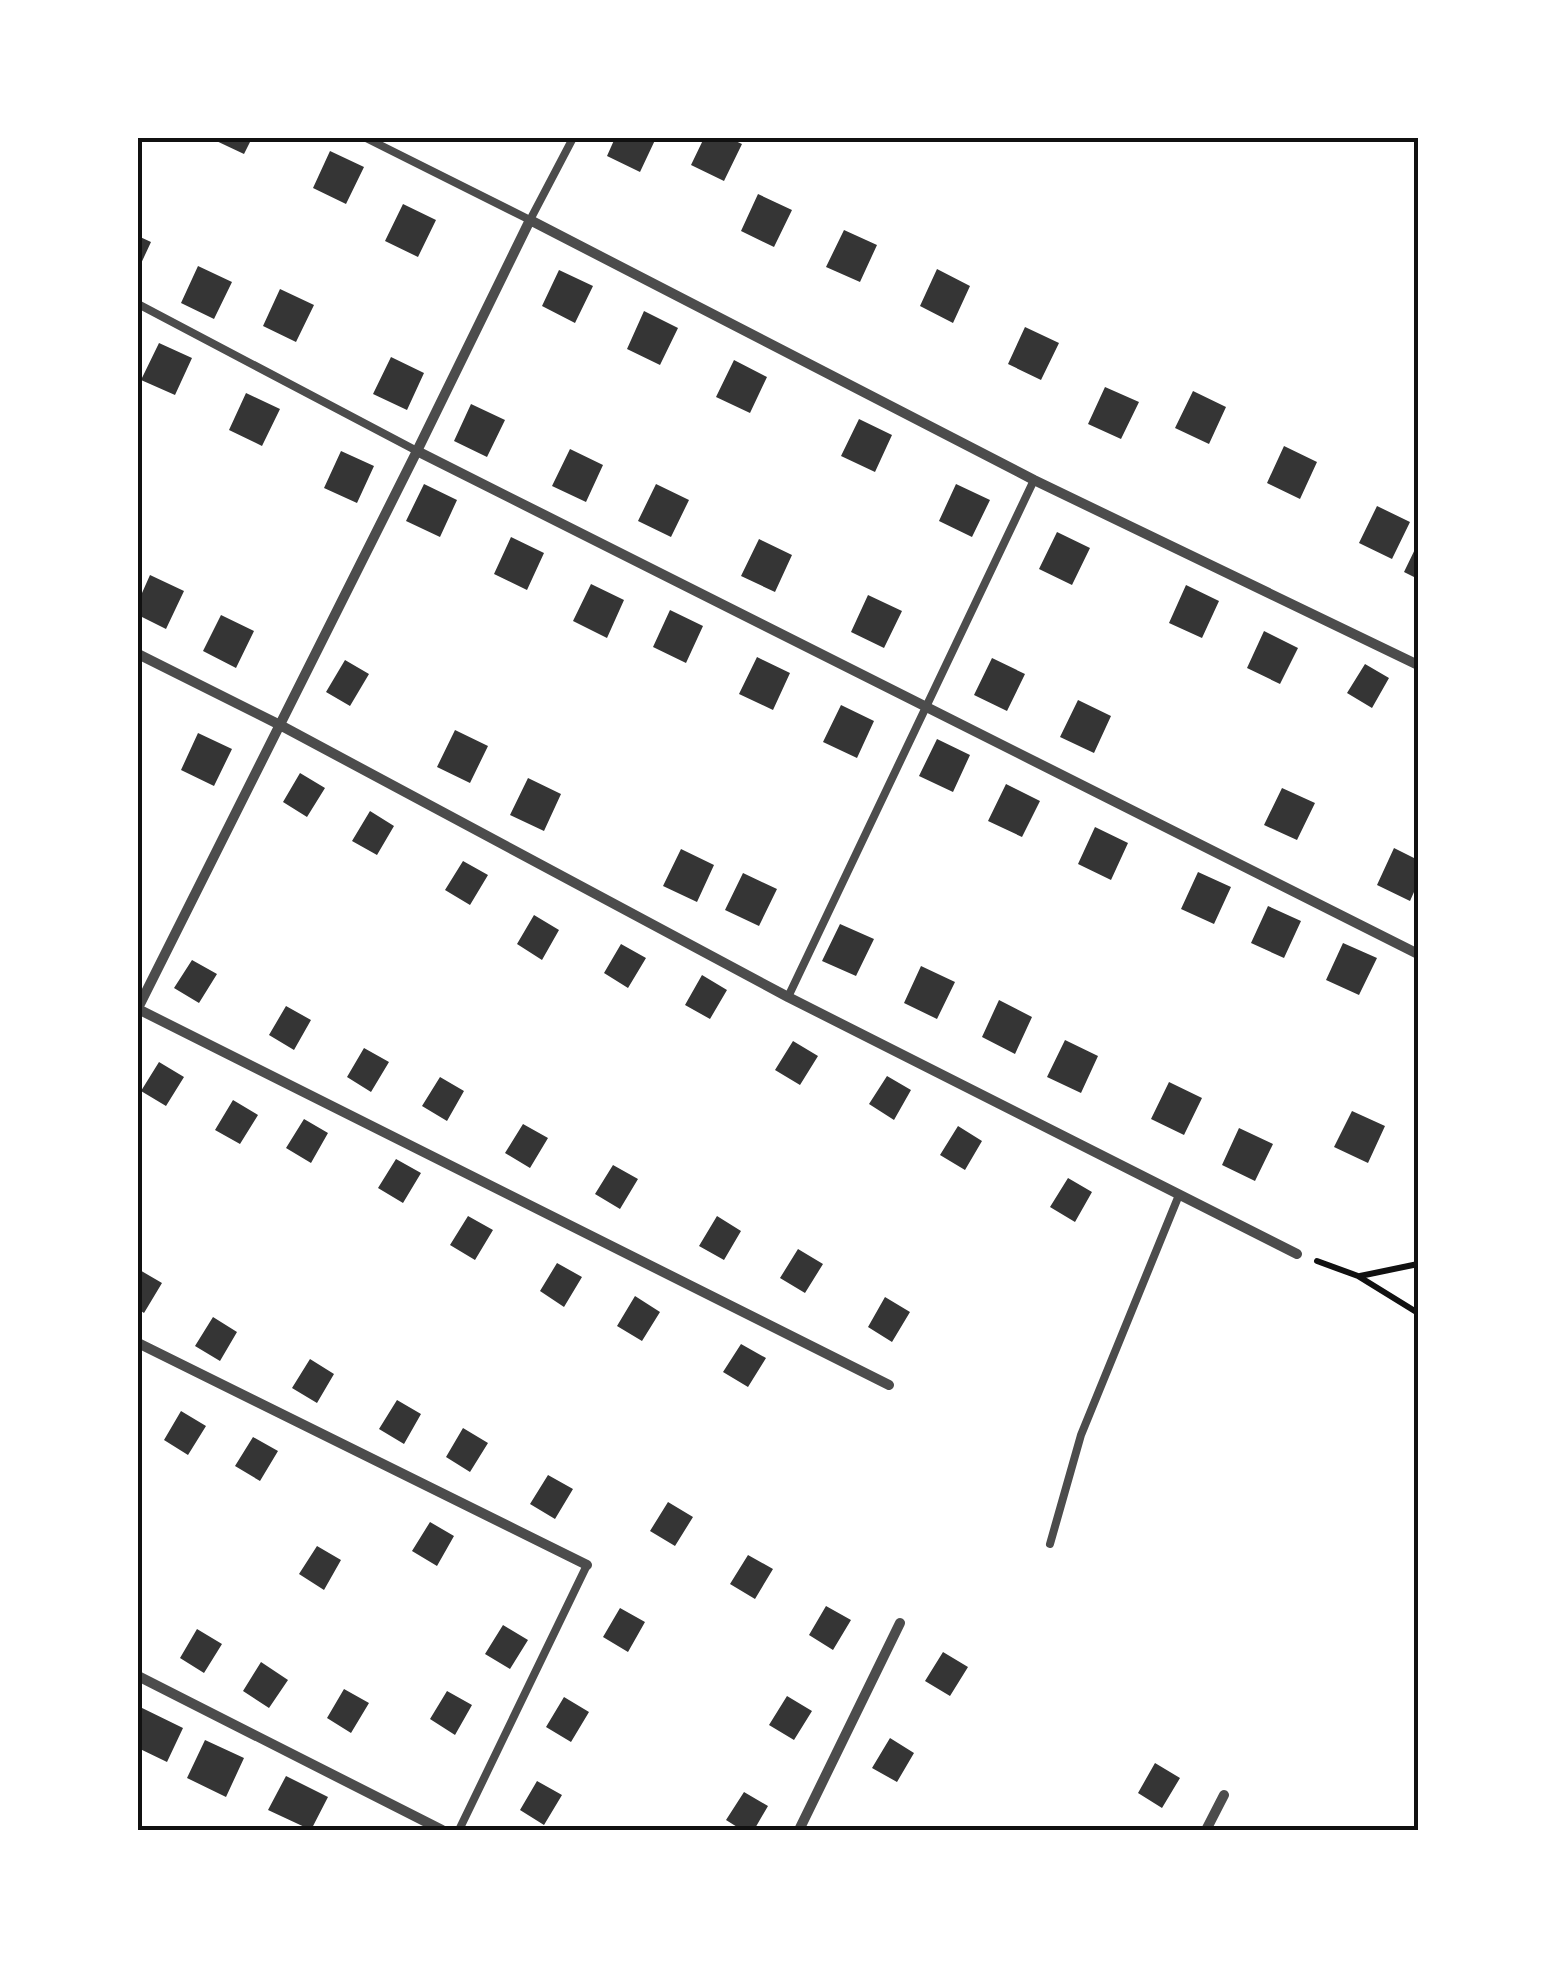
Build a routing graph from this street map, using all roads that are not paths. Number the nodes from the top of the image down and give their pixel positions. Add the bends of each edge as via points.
1 (366, 138) edge
2 (572, 138) edge
3 (530, 220) junction
4 (138, 304) edge
5 (417, 451) junction
6 (1034, 480) junction
7 (138, 654) edge
8 (1418, 665) edge
9 (926, 705) junction
10 (280, 726) junction
11 (1418, 954) edge
12 (788, 996) junction
13 (138, 1009) edge
14 (1180, 1195) junction
15 (1296, 1254) road end
16 (138, 1343) edge
17 (889, 1385) dead end
18 (1050, 1544) dead end
19 (587, 1565) joint
20 (900, 1623) dead end
21 (138, 1676) edge
22 (1224, 1795) dead end
23 (442, 1830) edge
24 (459, 1830) edge
25 (799, 1830) edge
26 (1206, 1830) edge

1 - 3 lane
2 - 3 lane
3 - 5 street
3 - 6 street
4 - 5 lane
5 - 9 street
5 - 10 street
6 - 8 street
6 - 9 lane
7 - 10 street
9 - 11 street
9 - 12 lane
10 - 12 street
10 - 13 street
12 - 14 street
13 - 17 street
14 - 15 street
14 - 18 lane via 1081,1434
16 - 19 street
19 - 24 lane
20 - 25 street
21 - 23 street
22 - 26 street

